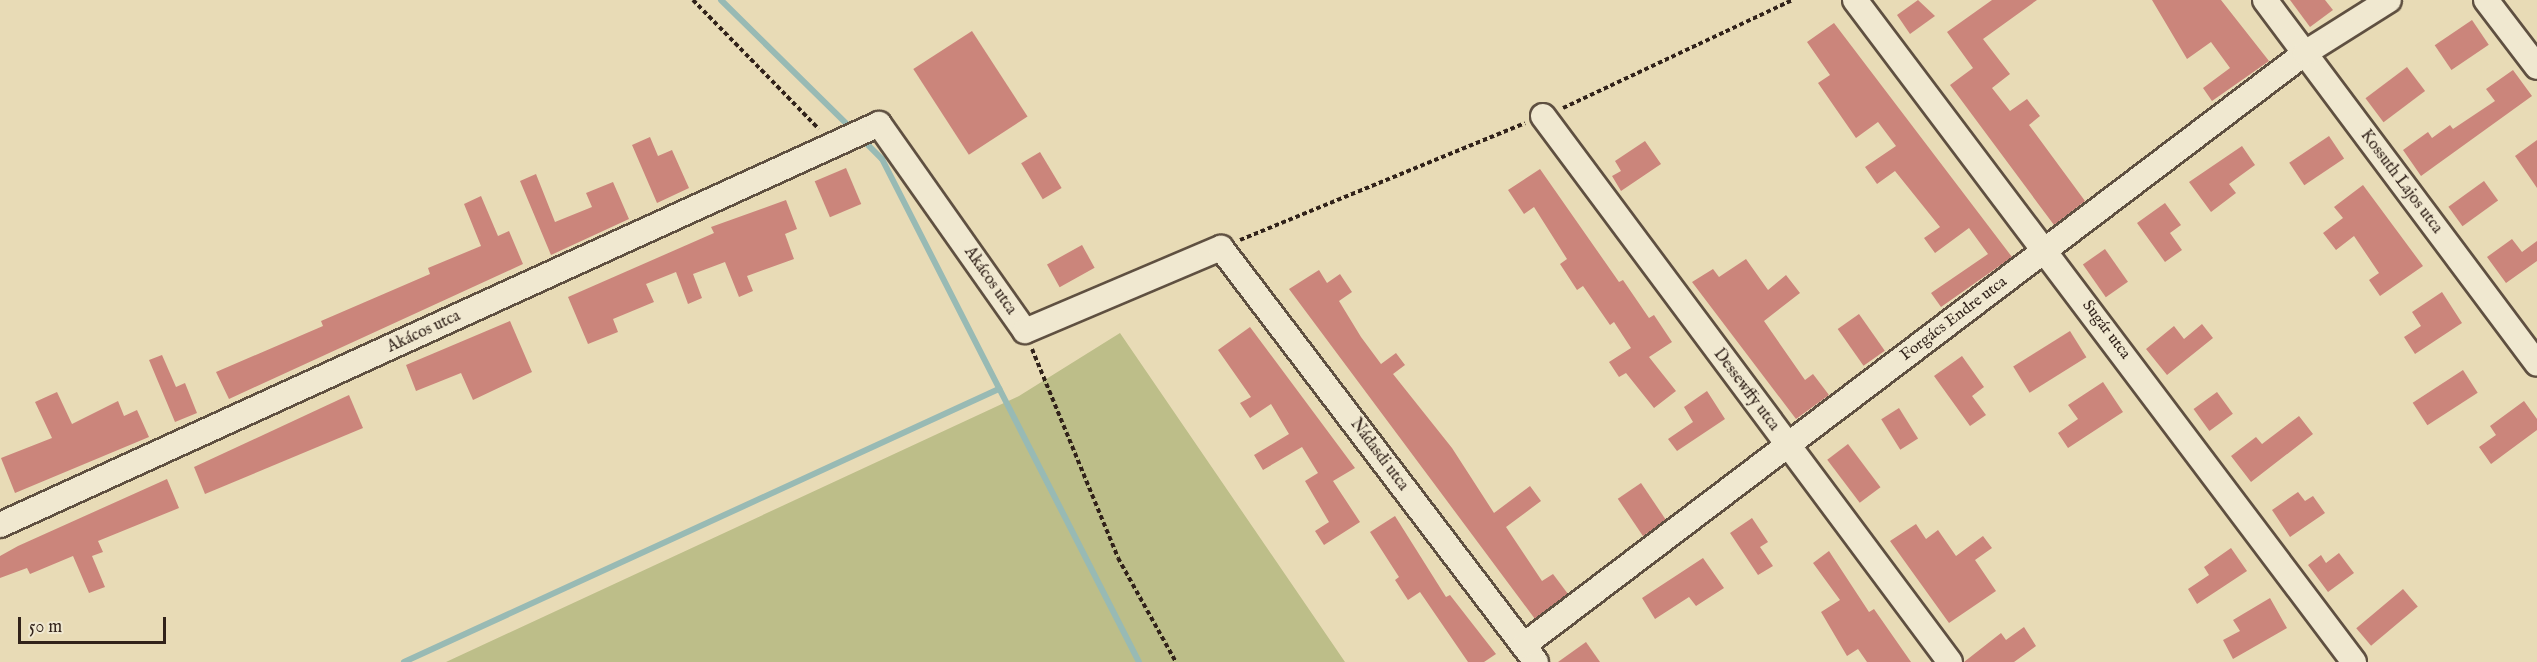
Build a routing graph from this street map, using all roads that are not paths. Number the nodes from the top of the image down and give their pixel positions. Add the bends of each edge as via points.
1 (1854, 0) edge
2 (2265, 0) edge
3 (2389, 0) edge
4 (2486, 0) edge
5 (2305, 54) junction
6 (2537, 67) edge
7 (1543, 116) road end
8 (1221, 248) joint
9 (2046, 250) junction
10 (2537, 364) edge
11 (1788, 446) junction
12 (0, 525) edge
13 (1530, 654) edge
14 (1950, 662) edge
15 (2354, 662) edge

1 - 9 street, Sugár utca
2 - 5 street, Kossuth Lajos utca
3 - 5 street, Forgács Endre utca
4 - 6 street
5 - 9 street, Forgács Endre utca
5 - 10 street, Kossuth Lajos utca
7 - 11 street, Dessewffy utca
8 - 12 street, Akácos utca via 1025,332 879,124
8 - 13 street, Nádasdi utca
9 - 11 street, Forgács Endre utca
9 - 15 street, Sugár utca
11 - 13 street, Forgács Endre utca
11 - 14 street, Dessewffy utca

